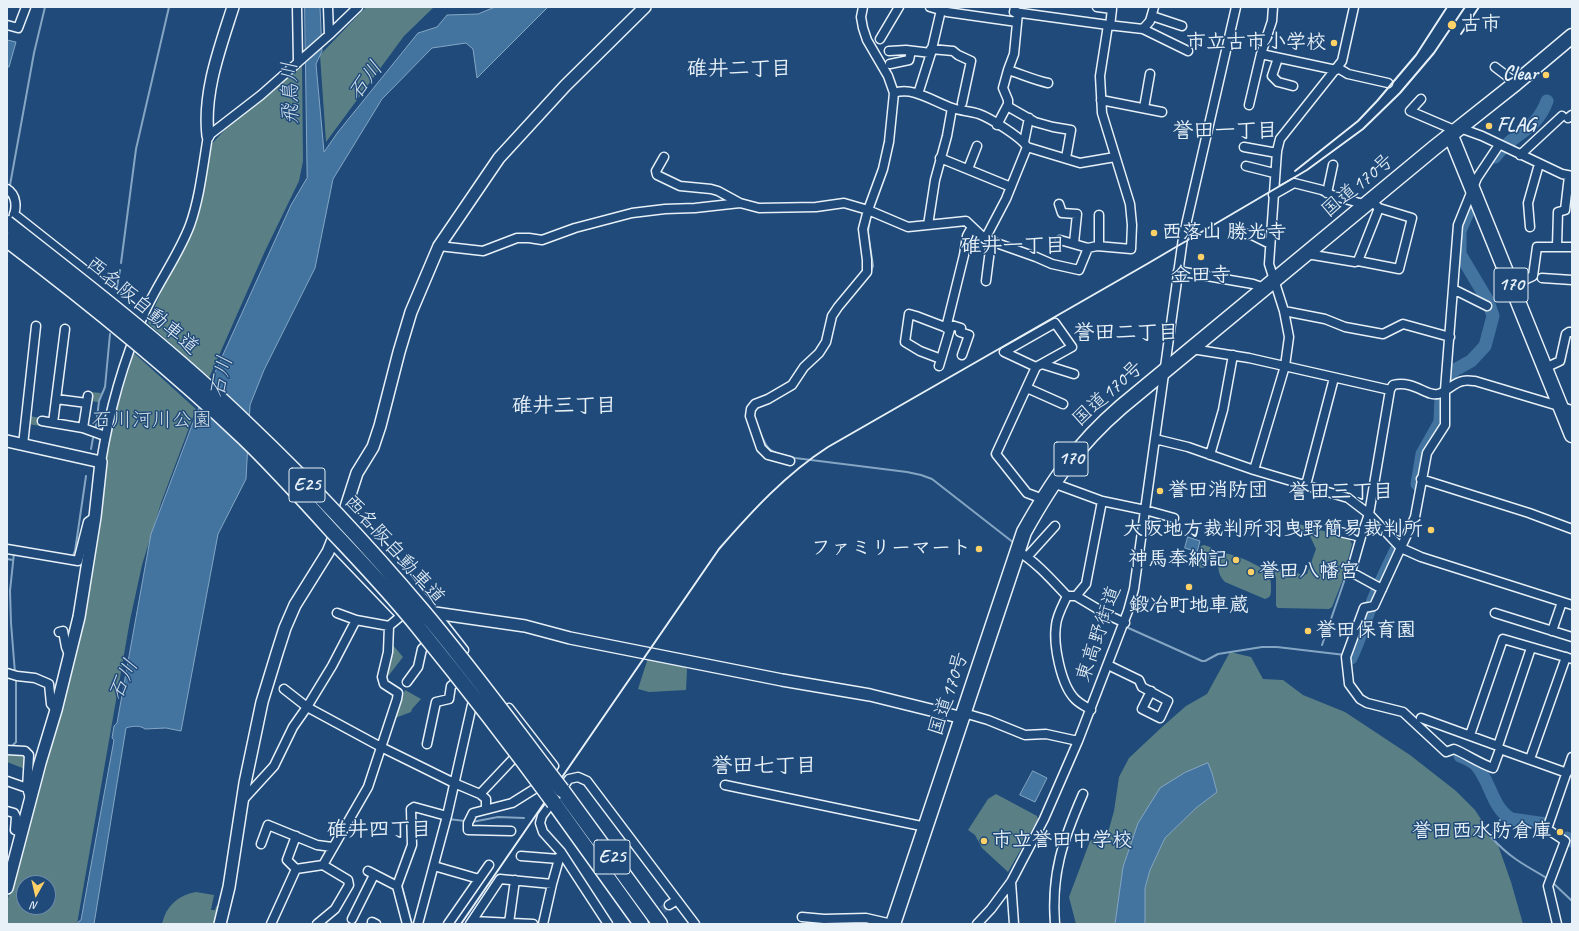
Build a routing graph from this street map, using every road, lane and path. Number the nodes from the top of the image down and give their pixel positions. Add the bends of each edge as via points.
1 (26, 7) edge
2 (233, 7) edge
3 (297, 7) edge
4 (328, 7) edge
5 (358, 7) edge
6 (645, 7) edge
7 (862, 7) edge
8 (899, 7) edge
9 (930, 7) edge
10 (1097, 7) edge
11 (1154, 7) edge
12 (1236, 7) edge
13 (1273, 7) edge
14 (1354, 7) edge
15 (941, 10) junction
16 (952, 10) edge
17 (1016, 10) edge
18 (1152, 16) junction
19 (1017, 22) junction
20 (7, 25) edge
21 (1109, 26) junction
22 (1182, 26) dead end
23 (1143, 29) junction
24 (329, 35) junction
25 (1572, 37) edge
26 (880, 39) dead end
27 (911, 50) junction
28 (889, 51) dead end
29 (931, 51) junction
30 (1188, 51) dead end
31 (1261, 54) junction
32 (1278, 58) junction
33 (301, 59) junction
34 (890, 64) dead end
35 (1495, 68) dead end
36 (1337, 69) junction
37 (1008, 70) junction
38 (1150, 74) dead end
39 (1048, 83) dead end
40 (1388, 83) dead end
41 (1516, 83) junction
42 (1293, 86) dead end
43 (894, 93) junction
44 (918, 94) junction
45 (1421, 99) dead end
46 (1101, 100) junction
47 (962, 102) dead end
48 (1249, 105) dead end
49 (1007, 106) junction
50 (952, 108) junction
51 (1144, 108) junction
52 (1162, 112) dead end
53 (1568, 117) edge
54 (1029, 118) junction
55 (997, 125) junction
56 (1455, 132) junction
57 (208, 136) junction
58 (1025, 144) junction
59 (977, 146) dead end
60 (1502, 146) junction
61 (1244, 147) dead end
62 (1277, 153) junction
63 (1520, 155) junction
64 (664, 157) dead end
65 (1115, 157) junction
66 (940, 158) junction
67 (1066, 158) junction
68 (1539, 164) junction
69 (1333, 165) dead end
70 (1246, 166) dead end
71 (968, 169) junction
72 (1274, 173) junction
73 (1570, 176) edge
74 (1012, 187) junction
75 (1473, 188) junction
76 (7, 189) edge
77 (1327, 193) junction
78 (1273, 195) junction
79 (740, 203) junction
80 (1059, 204) dead end
81 (1372, 205) junction
82 (868, 210) junction
83 (1099, 215) dead end
84 (11, 218) edge
85 (928, 225) junction
86 (1530, 226) dead end
87 (972, 227) junction
88 (7, 229) edge
89 (1241, 233) dead end
90 (7, 240) edge
91 (988, 240) junction
92 (1060, 240) dead end
93 (1074, 244) junction
94 (1270, 244) junction
95 (438, 246) junction
96 (1099, 246) junction
97 (1557, 246) junction
98 (1572, 247) edge
99 (1088, 248) junction
100 (1307, 254) junction
101 (1358, 261) junction
102 (1178, 271) junction
103 (1542, 278) dead end
104 (1572, 280) edge
105 (986, 281) dead end
106 (1269, 284) junction
107 (1512, 286) junction
108 (1454, 289) junction
109 (1487, 306) dead end
110 (1284, 311) junction
111 (143, 316) junction
112 (36, 326) dead end
113 (947, 326) junction
114 (65, 329) dead end
115 (1572, 332) edge
116 (1450, 337) junction
117 (1192, 349) junction
118 (962, 355) dead end
119 (1232, 355) junction
120 (1039, 366) junction
121 (1285, 366) junction
122 (1545, 368) junction
123 (1165, 371) junction
124 (1074, 374) dead end
125 (1334, 378) junction
126 (1027, 388) junction
127 (1390, 390) junction
128 (1445, 390) junction
129 (56, 399) junction
130 (1063, 404) dead end
131 (1566, 408) edge
132 (42, 421) dead end
133 (53, 423) junction
134 (83, 428) junction
135 (1572, 435) edge
136 (105, 436) junction
137 (1155, 439) junction
138 (7, 441) edge
139 (23, 445) junction
140 (1210, 455) junction
141 (790, 461) dead end
142 (101, 462) junction
143 (1254, 470) junction
144 (1421, 479) junction
145 (1053, 483) junction
146 (1306, 486) junction
147 (1042, 499) junction
148 (1102, 501) junction
149 (346, 507) junction
150 (1145, 510) junction
151 (1369, 514) junction
152 (95, 516) junction
153 (1174, 518) dead end
154 (1055, 526) dead end
155 (1572, 529) edge
156 (1340, 532) dead end
157 (1360, 537) junction
158 (332, 543) junction
159 (1399, 546) junction
160 (7, 549) edge
161 (1022, 554) junction
162 (1379, 588) junction
163 (1067, 596) junction
164 (1076, 596) junction
165 (1562, 602) junction
166 (1572, 605) edge
167 (337, 613) dead end
168 (435, 613) junction
169 (1495, 613) dead end
170 (401, 616) junction
171 (356, 620) junction
172 (1124, 625) junction
173 (389, 626) junction
174 (1552, 631) junction
175 (59, 632) dead end
176 (1572, 637) edge
177 (425, 646) junction
178 (1531, 648) junction
179 (70, 657) junction
180 (1569, 658) edge
181 (1108, 665) junction
182 (7, 673) edge
183 (407, 682) dead end
184 (455, 683) junction
185 (284, 689) dead end
186 (1150, 691) dead end
187 (472, 705) junction
188 (307, 707) junction
189 (56, 710) junction
190 (1091, 710) junction
191 (963, 715) junction
192 (1421, 718) dead end
193 (1470, 735) junction
194 (1078, 741) junction
195 (427, 744) dead end
196 (381, 747) junction
197 (1499, 747) junction
198 (7, 750) edge
199 (1572, 757) edge
200 (513, 758) junction
201 (1530, 759) junction
202 (1569, 772) edge
203 (7, 781) edge
204 (454, 784) junction
205 (725, 785) dead end
206 (536, 788) junction
207 (29, 794) junction
208 (480, 794) junction
209 (1083, 794) dead end
210 (242, 802) junction
211 (486, 808) junction
212 (7, 811) edge
213 (447, 818) junction
214 (926, 827) junction
215 (511, 831) dead end
216 (22, 833) junction
217 (296, 836) junction
218 (1569, 843) edge
219 (261, 844) dead end
220 (332, 847) junction
221 (560, 855) junction
222 (521, 856) dead end
223 (323, 865) junction
224 (489, 865) dead end
225 (434, 866) junction
226 (296, 869) junction
227 (479, 879) junction
228 (515, 880) junction
229 (1011, 882) junction
230 (552, 884) junction
231 (397, 886) junction
232 (7, 888) edge
233 (677, 900) junction
234 (670, 905) tunnel mouth
235 (802, 917) dead end
236 (352, 919) dead end
237 (471, 923) edge
238 (509, 923) junction
239 (220, 924) edge
240 (271, 924) edge
241 (317, 924) edge
242 (372, 924) edge
243 (376, 924) edge
244 (407, 924) edge
245 (418, 924) edge
246 (448, 924) edge
247 (526, 924) edge
248 (533, 924) edge
249 (543, 924) edge
250 (608, 924) edge
251 (642, 924) edge
252 (660, 924) edge
253 (696, 924) edge
254 (893, 924) edge
255 (977, 924) edge
256 (1014, 924) edge
257 (1055, 924) edge
258 (1557, 924) edge

1 - 20 street via 18,28
2 - 57 street via 213,70 206,123
3 - 33 street
4 - 24 street
5 - 24 street
6 - 95 street via 565,86 499,158
7 - 43 street via 861,17 867,40 888,76
8 - 26 street
9 - 15 street
10 - 21 street via 1112,9
11 - 18 street
12 - 102 street, 東高野街道 via 1183,238
13 - 31 street via 1272,21
14 - 36 street via 1342,61
15 - 16 street
15 - 29 street
16 - 19 street
17 - 19 street
17 - 21 street
18 - 22 street
18 - 23 street
19 - 37 street via 1014,54
21 - 23 street
21 - 46 street via 1100,76
23 - 30 street
24 - 33 street
25 - 41 highway, 国道170号 / 170
27 - 28 street
27 - 29 street
27 - 34 street via 910,60
29 - 44 street
29 - 47 street via 953,51 970,61
31 - 32 street
31 - 48 street
32 - 36 street
32 - 42 street via 1272,76 1278,82
33 - 57 street via 261,95
35 - 41 street
36 - 40 street
36 - 62 street via 1280,139
37 - 39 street
37 - 49 street via 1004,88
38 - 51 street
41 - 56 highway, 国道170号 / 170
43 - 44 street via 900,91
43 - 82 street via 889,142 883,169
44 - 50 street
45 - 56 street via 1410,112
46 - 51 street
46 - 65 street via 1102,113
49 - 54 street
49 - 55 street
50 - 55 street via 980,114
50 - 66 street
51 - 52 street
53 - 63 street
54 - 58 street
54 - 67 street via 1035,122 1071,130
55 - 58 street
56 - 60 street via 1482,136
56 - 75 highway, 170
56 - 81 highway, 国道170号 / 170
57 - 111 street via 195,209 189,226
58 - 67 street
58 - 74 street
59 - 71 street
60 - 63 street
60 - 75 street via 1477,178
61 - 62 street
62 - 72 street
63 - 68 street
64 - 79 street via 656,172 657,175 680,186 710,188
65 - 67 street via 1080,163
65 - 96 street via 1130,204 1131,249
66 - 71 street
66 - 85 street
68 - 73 street
68 - 86 street via 1525,203
69 - 77 street
70 - 72 street
71 - 74 street
72 - 78 street
73 - 97 street via 1565,210 1558,212
74 - 91 street
75 - 107 highway, 170
75 - 108 street via 1458,225
76 - 84 street via 14,196 16,206
77 - 78 street via 1294,183
77 - 81 street
78 - 94 street
79 - 82 street via 759,208 816,207 844,203
79 - 95 street via 632,213 575,228 542,240 518,238 483,251
80 - 93 street via 1062,213 1077,214
81 - 100 highway, 国道170号 / 170
81 - 101 street
81 - 101 street via 1412,218 1399,269
82 - 85 street via 908,227
82 - 141 street via 863,229 868,260 867,272 832,316 826,342 792,385 755,404 751,409 750,416 761,448 768,455
83 - 96 street
84 - 88 street
84 - 111 street
84 - 252 highway, 西名阪自動車道 / E25, bridge via 205,385 255,432 346,526 479,680
85 - 87 street via 966,221
87 - 91 street
87 - 113 street via 967,236
89 - 94 street via 1252,235
90 - 251 highway, 西名阪自動車道 / E25, bridge via 136,342 205,402 280,475 418,626 522,760
91 - 99 street via 1052,264 1079,270
91 - 105 street
92 - 93 street
93 - 99 street
94 - 106 street
95 - 149 street via 399,352 373,447 357,474
96 - 99 street
97 - 98 street
97 - 107 street via 1537,247 1533,276
100 - 101 street
100 - 106 highway, 国道170号 / 170
102 - 106 street via 1252,284
102 - 123 street, 東高野街道
103 - 104 street
106 - 110 street
106 - 117 highway, 国道170号 / 170
107 - 122 highway, 170
108 - 109 street
108 - 116 street
110 - 116 street via 1382,334 1403,324
110 - 121 street via 1288,337
111 - 136 street via 122,375
112 - 139 street
113 - 113 street via 909,314 905,342 940,362 950,329
113 - 118 street via 961,328 960,332 969,335
114 - 129 street
115 - 122 street via 1566,334 1560,361
116 - 128 street
117 - 119 street
117 - 123 highway, 国道170号 / 170
119 - 121 street
119 - 140 street via 1223,410
120 - 120 street via 1004,352 1055,323 1072,347
120 - 124 street
120 - 126 street
121 - 125 street
121 - 143 street
122 - 131 highway, 170
123 - 137 street, 東高野街道
123 - 145 highway, 国道170号 / 170 via 1099,426
125 - 127 street
125 - 146 street
126 - 130 street
126 - 147 street via 996,454 1027,493
127 - 128 street via 1393,385 1401,383 1433,394
127 - 151 street
128 - 131 street via 1461,381 1475,381
128 - 144 street via 1444,425 1427,453
129 - 133 street
129 - 134 street via 87,400
131 - 135 highway, 170
132 - 133 street
133 - 134 street
134 - 136 street
136 - 142 street
137 - 140 street
137 - 150 street, 東高野街道
138 - 139 street
139 - 142 street
140 - 143 street
142 - 152 street
143 - 146 street
144 - 155 street
144 - 159 street via 1415,517
145 - 147 highway, 国道170号 / 170
145 - 148 street
146 - 151 street via 1348,498
147 - 161 highway, 国道170号 / 170 via 1024,532
148 - 150 street
148 - 164 street via 1086,584
149 - 158 street
149 - 168 street via 384,548
150 - 153 street
150 - 172 street, 東高野街道 via 1134,589
151 - 157 street
151 - 159 street
152 - 160 street via 88,522 78,561
152 - 179 street
154 - 161 street
156 - 157 street
157 - 162 street via 1352,572
158 - 170 street
158 - 210 street via 285,628 262,702
159 - 162 street
159 - 165 street via 1422,557
161 - 163 street via 1043,570
161 - 191 highway, 国道170号 / 170
162 - 197 street via 1374,606 1364,608 1346,657 1349,684 1360,699 1403,712 1446,752 1454,749 1493,768
163 - 164 street
163 - 190 street via 1056,626 1062,674 1074,698
164 - 172 street
165 - 166 street
165 - 174 street
167 - 171 street
168 - 170 street
168 - 191 street via 525,626 570,638 782,680 870,694
168 - 206 street via 554,766
169 - 174 street
170 - 173 street
170 - 177 street
171 - 173 street
171 - 188 street
172 - 181 street, 東高野街道
173 - 196 street via 388,652 382,677 384,684 398,693
174 - 176 street
175 - 179 street via 63,631
177 - 183 street via 418,667
177 - 184 street
178 - 180 street
178 - 193 street via 1502,639
178 - 197 street
179 - 189 street
180 - 201 street
181 - 186 street via 1139,680 1142,687
181 - 190 street, 東高野街道
182 - 189 street via 35,678 49,684 51,704
184 - 187 street
184 - 195 street via 451,686 449,699 436,702
185 - 188 street
187 - 200 street
187 - 204 street
188 - 196 street
188 - 210 street via 293,727 274,766
189 - 207 street
190 - 194 street, 東高野街道
191 - 194 street via 988,720 1025,735 1046,734
191 - 214 highway, 国道170号 / 170
192 - 193 street
193 - 197 street
194 - 229 street, 東高野街道 via 1044,819
196 - 204 street
196 - 220 street via 368,787
197 - 201 street
198 - 207 street via 25,751 29,755
199 - 202 street
200 - 206 street
200 - 208 street
201 - 202 street
202 - 218 street via 1547,829
203 - 207 street
204 - 208 street
204 - 213 street
205 - 214 street
206 - 211 street via 512,803
207 - 216 street
208 - 211 street via 486,799
209 - 257 street via 1058,861
210 - 239 street via 229,887
211 - 215 street via 473,812 468,830
212 - 216 street via 14,813 15,830
213 - 225 street
213 - 231 street via 414,807 411,809 412,845
214 - 254 highway, 国道170号 / 170
216 - 232 street
217 - 219 street via 268,825
217 - 220 street via 317,845
217 - 226 street via 287,860
218 - 258 street via 1548,886
220 - 223 street
221 - 222 street
221 - 230 street
221 - 233 street via 540,822 568,779 578,777 587,781
221 - 250 street
223 - 226 street
223 - 241 street via 348,880 349,885 335,909
224 - 227 street
225 - 227 street
225 - 245 street
226 - 240 street
227 - 246 street
228 - 230 street
228 - 237 street via 500,879
228 - 238 street
229 - 255 street, 東高野街道
229 - 256 street
230 - 249 street
231 - 236 street via 371,873
231 - 244 street
233 - 234 street
233 - 253 street
235 - 254 street via 866,918
237 - 238 street
238 - 247 street
242 - 243 street
247 - 248 street

